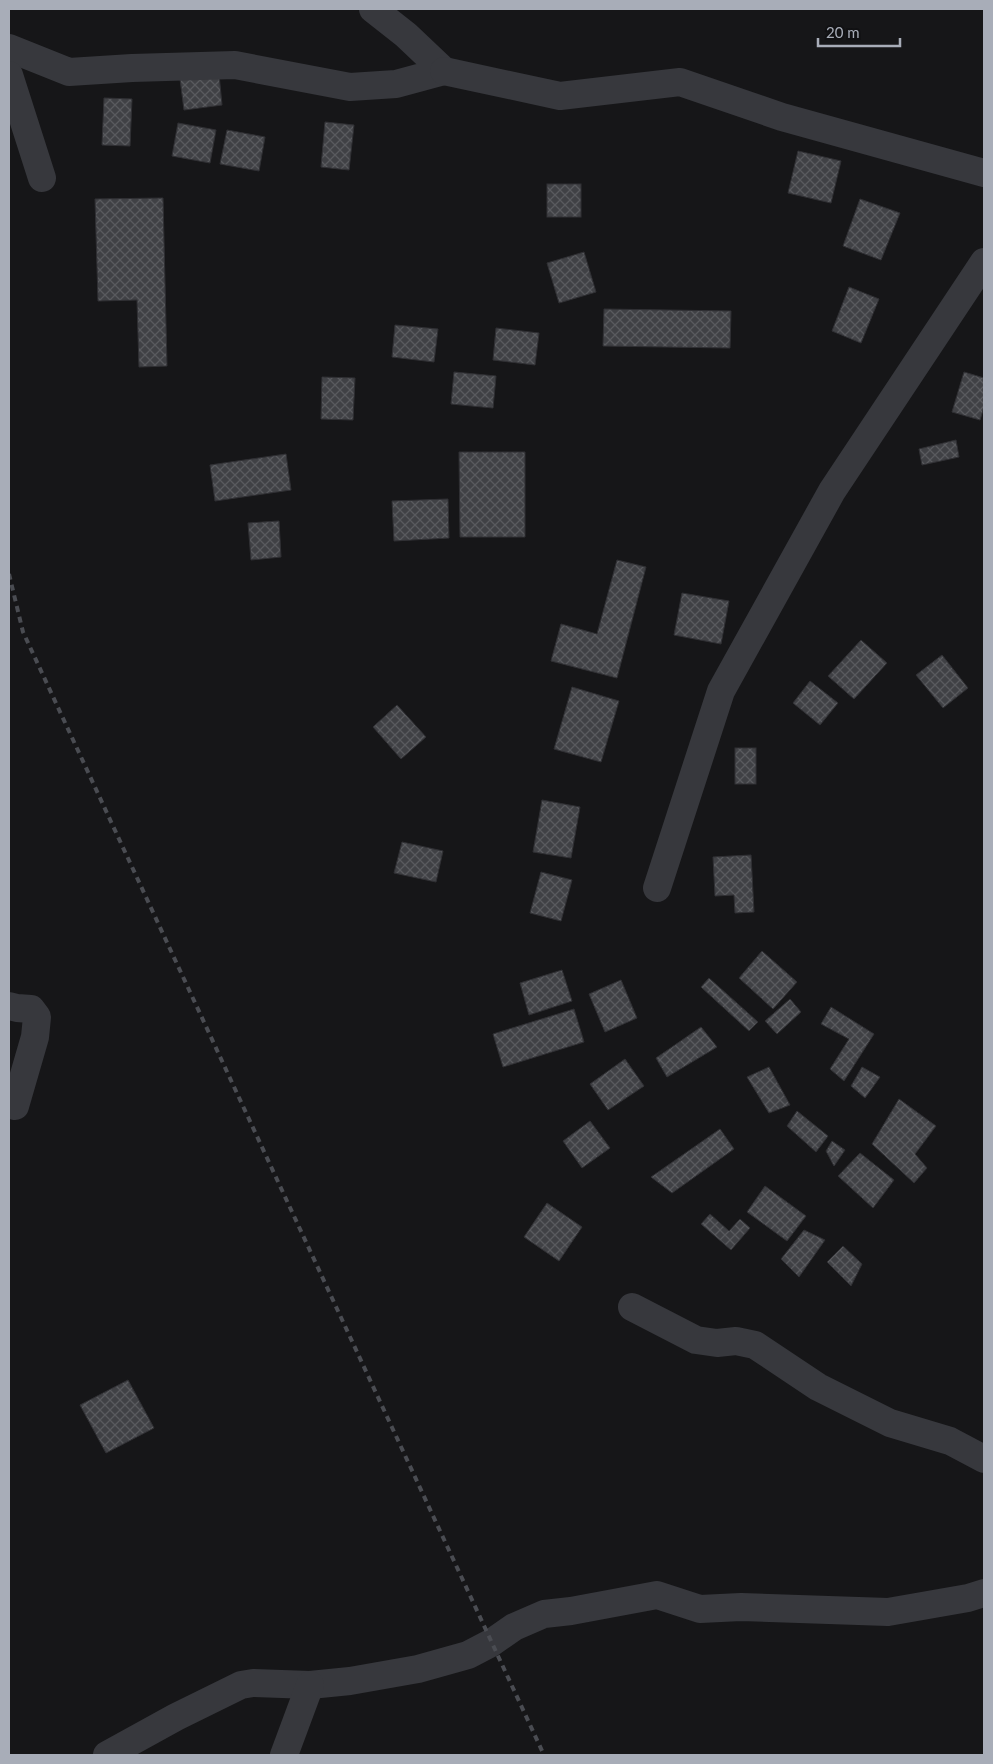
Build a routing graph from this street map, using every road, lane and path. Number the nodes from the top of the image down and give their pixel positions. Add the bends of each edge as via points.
1 (373, 9) edge
2 (9, 48) edge
3 (444, 71) junction
4 (9, 75) edge
5 (984, 173) edge
6 (42, 178) dead end
7 (984, 262) edge
8 (657, 888) dead end
9 (9, 1006) edge
10 (15, 1106) dead end
11 (632, 1307) dead end
12 (984, 1459) edge
13 (984, 1593) edge
14 (310, 1685) junction
15 (107, 1755) edge
16 (284, 1755) edge

1 - 3 lane
2 - 3 lane via 69,72 235,66 350,87 396,84
3 - 5 lane via 560,96 680,82 782,117
4 - 6 lane
7 - 8 lane via 832,491 721,691
9 - 10 lane via 31,1009 37,1017 35,1036
11 - 12 lane via 696,1340 755,1345 818,1386 890,1423 950,1442
13 - 14 lane via 888,1612 741,1607 700,1609 657,1595 544,1614 514,1627 468,1655 418,1669
14 - 15 lane via 241,1685
14 - 16 lane

